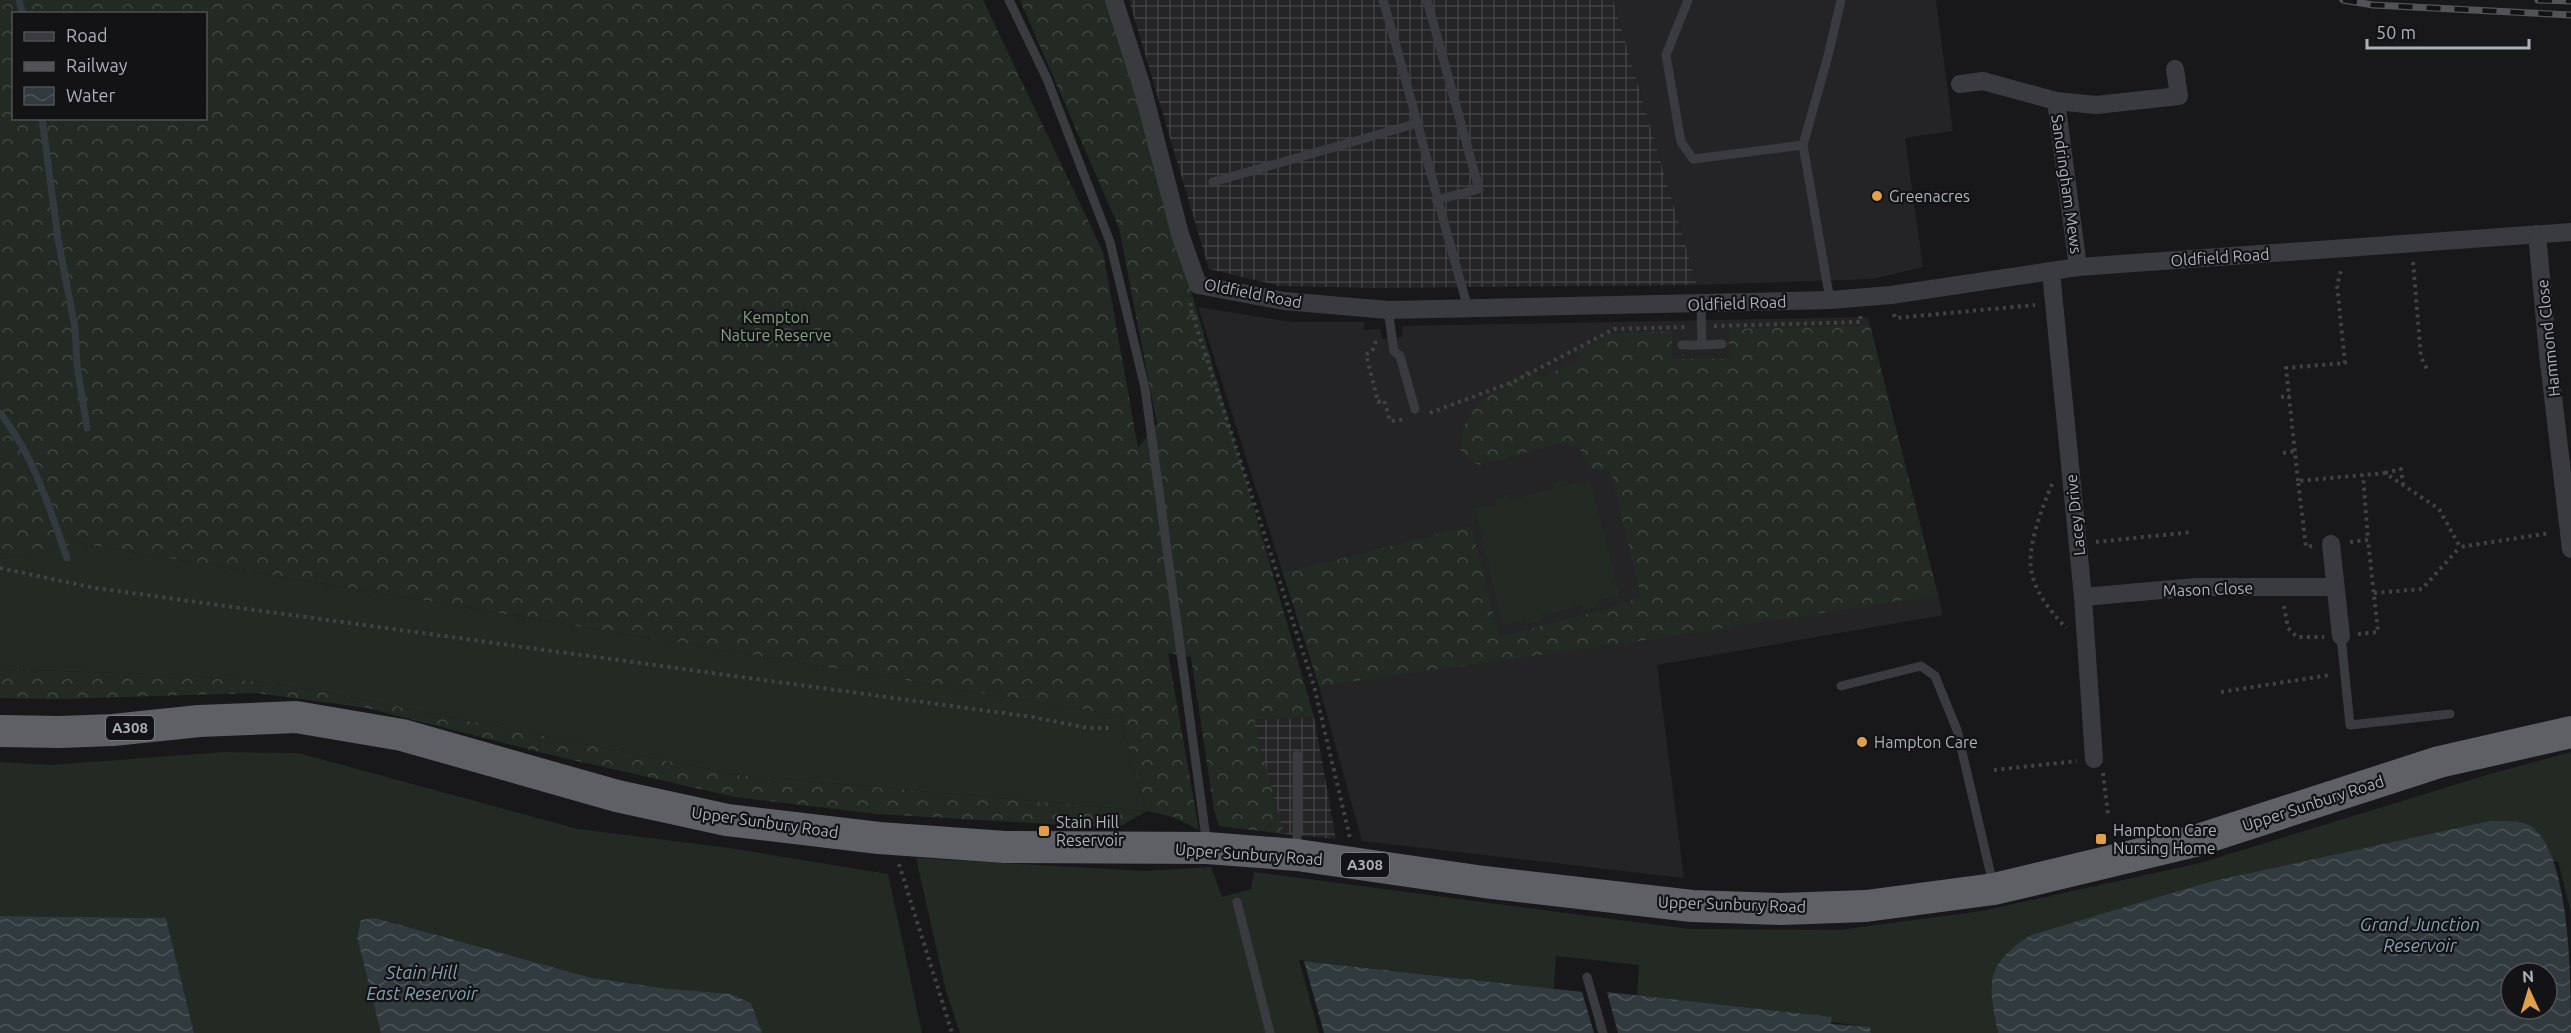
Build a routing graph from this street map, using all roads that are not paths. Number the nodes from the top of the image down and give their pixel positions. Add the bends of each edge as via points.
1 (1009, 0) edge
2 (1114, 0) edge
3 (1383, 0) edge
4 (1427, 0) edge
5 (1688, 0) edge
6 (1840, 0) edge
7 (2175, 69) dead end
8 (1960, 84) dead end
9 (2056, 101) junction
10 (1418, 123) junction
11 (1803, 145) junction
12 (1213, 182) dead end
13 (1436, 200) junction
14 (2571, 231) edge
15 (2537, 234) junction
16 (2078, 267) junction
17 (2051, 272) junction
18 (1830, 300) junction
19 (1701, 304) junction
20 (1467, 308) junction
21 (1388, 310) junction
22 (1722, 344) dead end
23 (1682, 345) dead end
24 (1702, 345) junction
25 (1416, 412) road end
26 (2331, 544) road end
27 (2571, 549) edge
28 (2334, 587) junction
29 (2083, 597) junction
30 (2341, 636) joint
31 (1841, 686) dead end
32 (2450, 714) dead end
33 (0, 730) edge
34 (2571, 732) edge
35 (1297, 755) dead end
36 (2094, 759) road end
37 (1208, 848) junction
38 (1297, 855) junction
39 (1994, 889) junction
40 (1237, 902) dead end
41 (1587, 977) dead end
42 (1270, 1033) edge
43 (1603, 1033) edge

1 - 37 lane via 1047,79 1110,242 1145,388
2 - 21 street, Oldfield Road via 1198,285 1284,301
3 - 10 lane
4 - 13 lane via 1479,189
5 - 11 lane via 1666,55 1681,142 1693,159
6 - 11 lane
7 - 9 street, Sandringham Mews via 2179,96 2096,105
8 - 9 street, Sandringham Mews via 1983,81
9 - 16 street, Sandringham Mews
10 - 12 lane
10 - 13 lane
11 - 18 lane
13 - 20 lane
14 - 15 street, Oldfield Road
15 - 16 street, Oldfield Road
15 - 27 street, Hammond Close
16 - 17 street, Oldfield Road
17 - 18 street, Oldfield Road
17 - 29 street, Lacey Drive
18 - 19 street, Oldfield Road
19 - 20 street, Oldfield Road
19 - 24 lane
20 - 21 street, Oldfield Road
21 - 25 lane via 1394,351 1400,356
22 - 24 lane
23 - 24 lane
26 - 28 street
28 - 29 street, Mason Close via 2196,587
28 - 30 street
29 - 36 street, Lacey Drive
30 - 32 lane via 2350,725
31 - 39 lane via 1921,666 1935,676 1957,730
33 - 37 highway, Upper Sunbury Road / A308 via 113,730 296,717 402,735 617,796 727,820 879,838 1005,847
34 - 39 highway, Upper Sunbury Road / A308 via 2439,762 2196,841
35 - 38 lane
37 - 38 highway, Upper Sunbury Road / A308
38 - 39 highway, Upper Sunbury Road / A308 via 1692,906 1866,906
40 - 42 lane
41 - 43 lane

